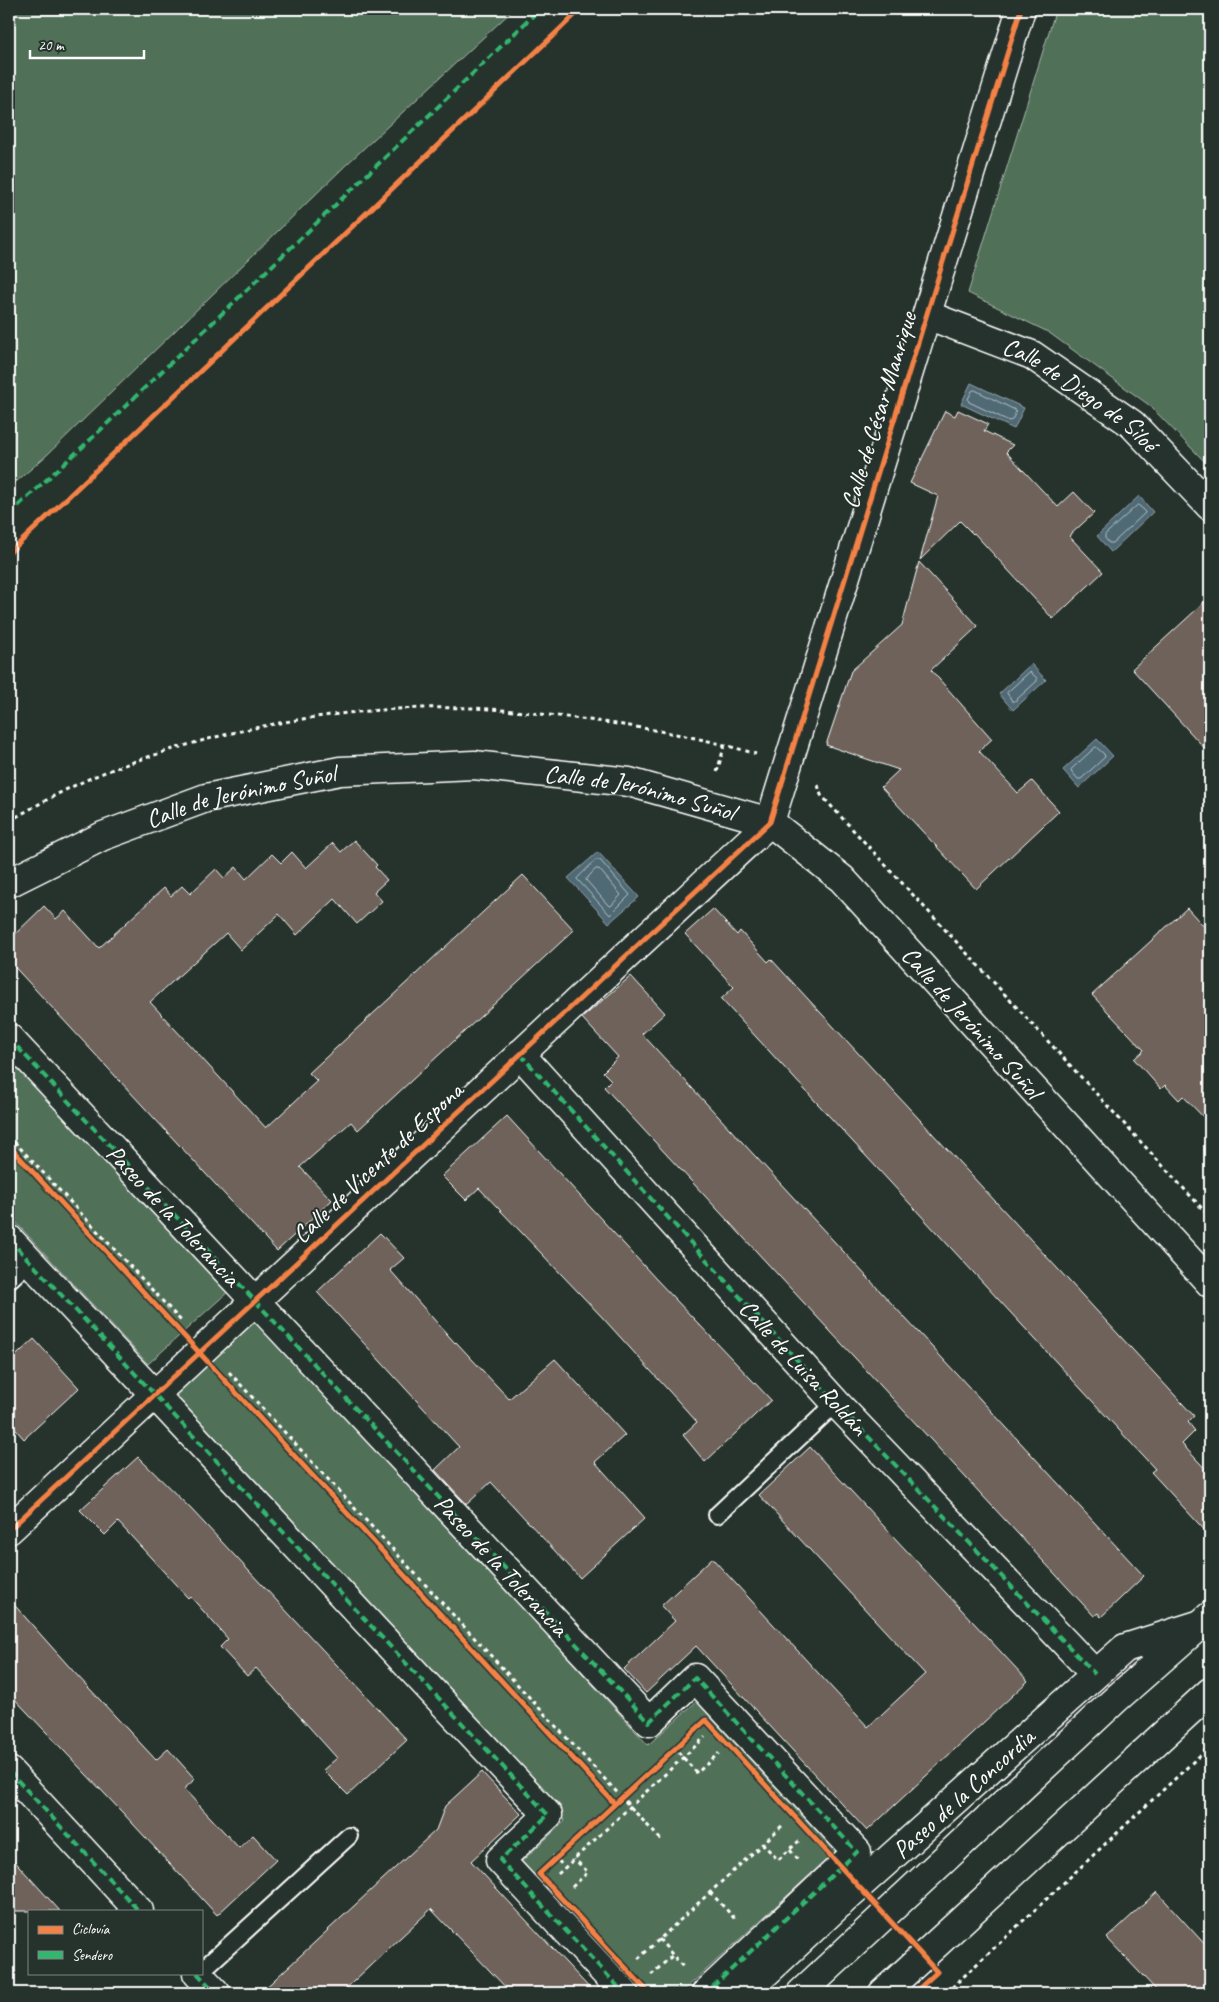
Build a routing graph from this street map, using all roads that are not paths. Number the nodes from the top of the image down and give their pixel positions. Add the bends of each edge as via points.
1 (1022, 9) edge
2 (927, 315) junction
3 (1210, 506) edge
4 (770, 822) junction
5 (9, 883) edge
6 (9, 1038) edge
7 (520, 1054) junction
8 (9, 1239) edge
9 (30, 1261) junction
10 (9, 1280) edge
11 (1210, 1283) edge
12 (254, 1302) junction
13 (155, 1394) junction
14 (836, 1403) junction
15 (716, 1515) dead end
16 (9, 1530) edge
17 (1206, 1620) edge
18 (1095, 1674) junction
19 (1210, 1692) edge
20 (9, 1771) edge
21 (348, 1836) dead end
22 (138, 1910) edge
23 (202, 1977) edge
24 (619, 1987) edge
25 (706, 1993) edge
26 (744, 1993) edge
27 (801, 1993) edge
28 (883, 1993) edge

1 - 2 street, Calle de César Manrique
2 - 3 street, Calle de Diego de Siloé via 1032,355 1132,424
2 - 4 street, Calle de César Manrique
4 - 5 street, Calle de Jerónimo Suñol via 628,782 474,765 340,771 206,798 103,836
4 - 7 street, Calle de Vicente de Espona
4 - 11 street, Calle de Jerónimo Suñol via 842,879
6 - 12 street, Paseo de la Tolerancia
7 - 12 street, Calle de Vicente de Espona
7 - 14 street, Calle de Luisa Roldán
8 - 9 street
9 - 10 lane
9 - 13 street
12 - 13 street, Calle de Vicente de Espona
12 - 25 street, Paseo de la Tolerancia via 649,1722 695,1678 857,1852
13 - 16 street, Calle de Vicente de Espona
13 - 24 street via 548,1815 500,1860 541,1890
14 - 15 lane
14 - 18 street, Calle de Luisa Roldán
17 - 18 street, Paseo de la Concordia via 1125,1648
17 - 27 street, Paseo de la Concordia via 1116,1699
18 - 26 street, Paseo de la Concordia
19 - 28 street
20 - 22 street
21 - 23 lane

